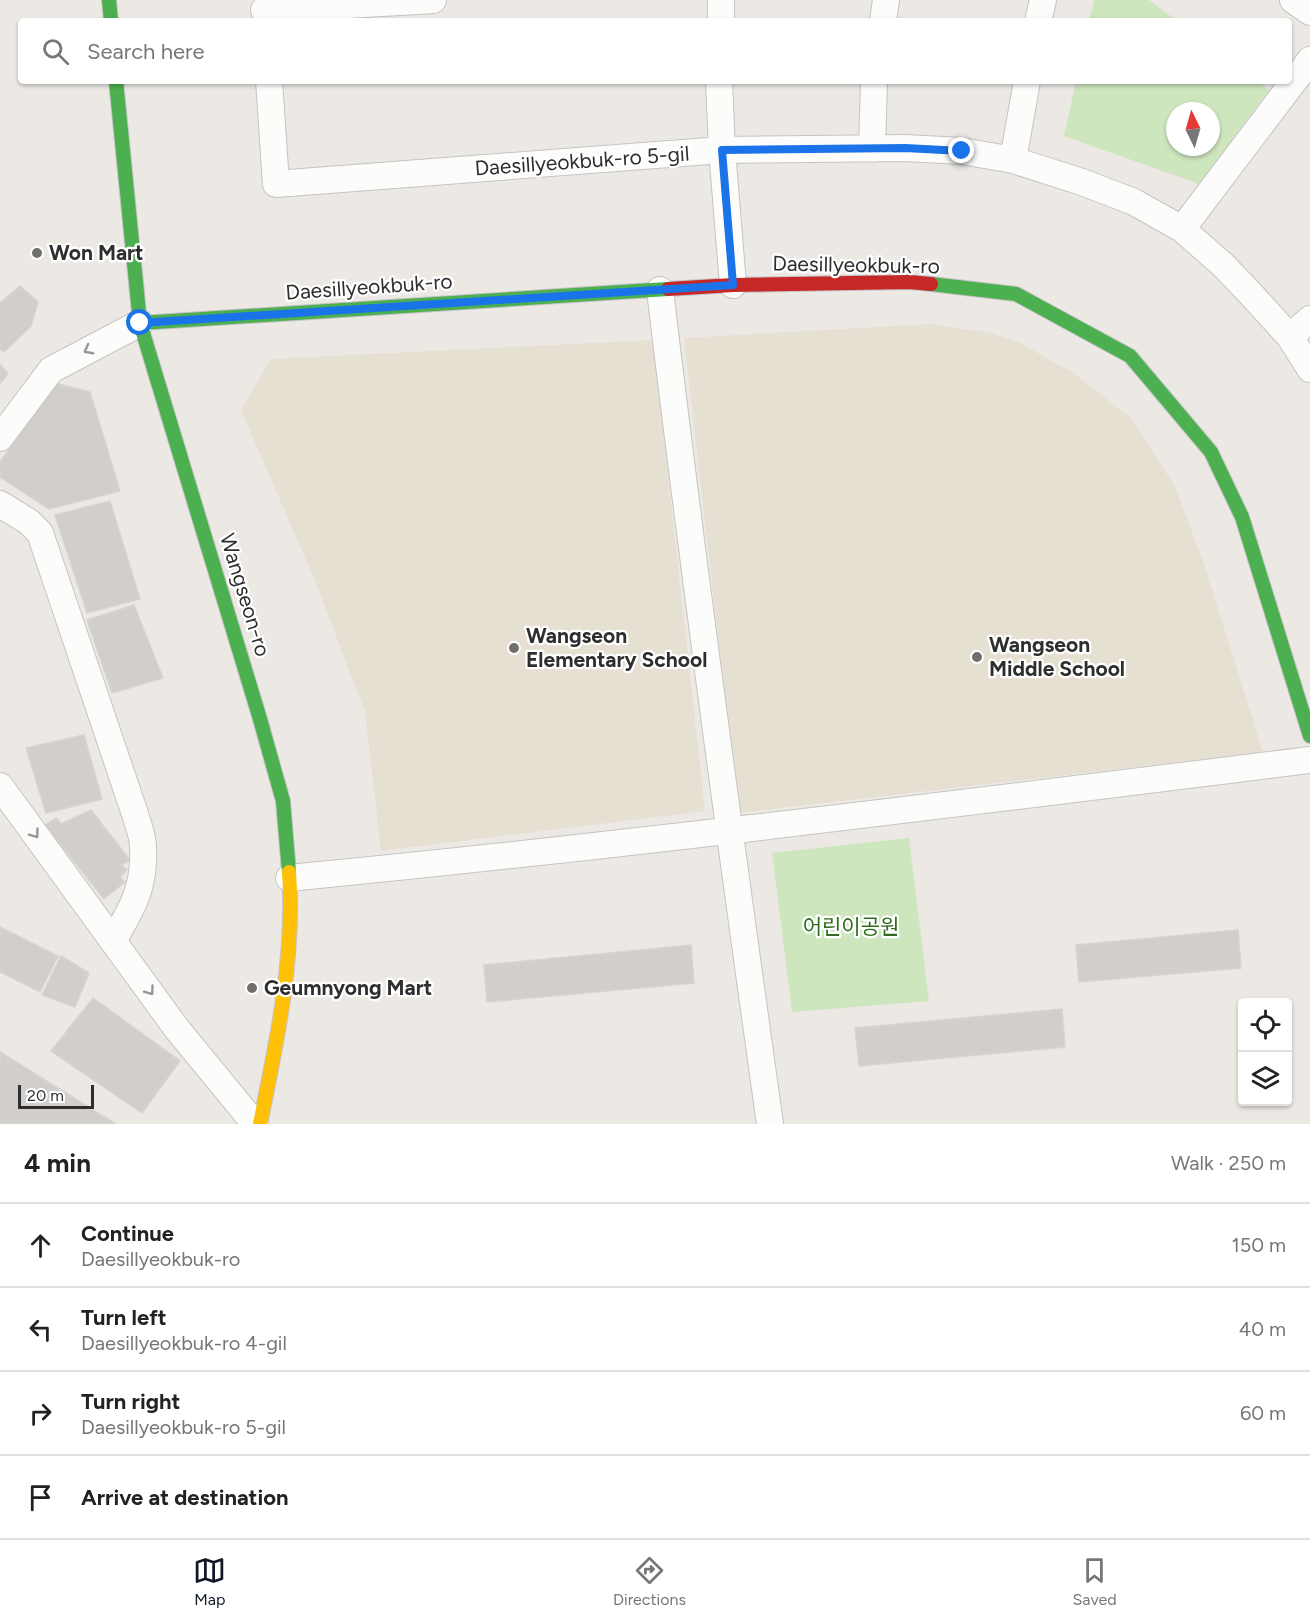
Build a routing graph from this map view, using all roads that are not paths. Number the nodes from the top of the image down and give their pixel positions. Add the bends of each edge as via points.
1 (108, 0) edge
2 (433, 0) edge
3 (721, 0) edge
4 (886, 0) edge
5 (1043, 0) edge
6 (1293, 0) edge
7 (264, 10) edge
8 (1310, 12) edge
9 (111, 18) edge
10 (721, 18) edge
11 (883, 18) edge
12 (1039, 18) edge
13 (1310, 60) edge
14 (116, 84) edge
15 (269, 84) edge
16 (719, 84) edge
17 (874, 84) edge
18 (1026, 84) edge
19 (1292, 84) edge
20 (1292, 84) edge
21 (872, 148) junction
22 (722, 150) junction
23 (1013, 160) junction
24 (1182, 229) junction
25 (733, 285) junction
26 (660, 290) junction
27 (1310, 319) edge
28 (140, 323) junction
29 (1290, 337) junction
30 (1310, 369) edge
31 (0, 438) edge
32 (0, 504) edge
33 (1310, 736) edge
34 (1310, 759) edge
35 (0, 786) edge
36 (729, 831) junction
37 (289, 878) junction
38 (113, 941) junction
39 (257, 1124) edge
40 (770, 1124) edge

1 - 9 street
2 - 7 street
3 - 10 street
4 - 11 street
5 - 12 street
6 - 8 street
13 - 19 street
14 - 28 street, Wangseon-ro
15 - 22 street, Daesillyeokbuk-ro 5-gil via 276,184
16 - 22 street
17 - 21 street
18 - 23 street
20 - 24 street
21 - 22 street, Daesillyeokbuk-ro 5-gil
21 - 23 street, Daesillyeokbuk-ro 5-gil via 962,151
22 - 25 street
23 - 24 street, Daesillyeokbuk-ro 5-gil via 1134,202
24 - 29 street, Daesillyeokbuk-ro 5-gil via 1223,265
25 - 26 street, Daesillyeokbuk-ro
25 - 33 street, Daesillyeokbuk-ro via 909,282 1016,294 1130,356 1211,452 1242,517
26 - 28 street, Daesillyeokbuk-ro
26 - 36 street
27 - 29 street
28 -> 31 street via 51,370
28 - 37 street, Wangseon-ro via 261,719 283,801
29 - 30 street, Daesillyeokbuk-ro 5-gil
32 - 38 street via 40,532 138,824 143,845 141,882 134,905
34 - 36 street
35 -> 38 street
36 - 37 street
36 - 40 street
37 - 39 street, Wangseon-ro via 289,945 284,989
38 -> 39 street via 177,1029

